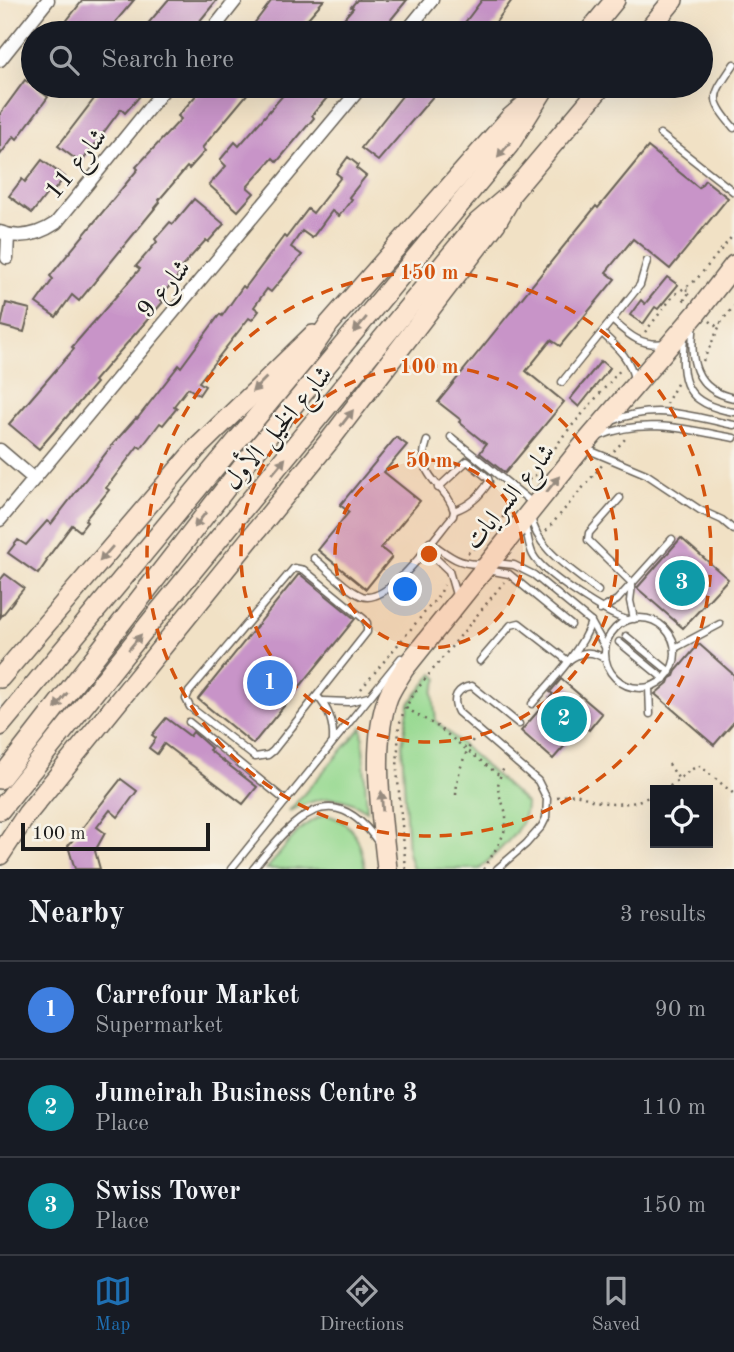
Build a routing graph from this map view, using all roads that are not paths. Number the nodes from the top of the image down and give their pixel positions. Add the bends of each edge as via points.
1 (48, 0) edge
2 (236, 0) edge
3 (432, 0) edge
4 (615, 0) edge
5 (673, 0) edge
6 (31, 21) edge
7 (219, 21) edge
8 (415, 21) edge
9 (598, 21) edge
10 (656, 21) edge
11 (21, 34) edge
12 (0, 60) edge
13 (734, 64) edge
14 (157, 98) edge
15 (352, 98) edge
16 (533, 98) edge
17 (538, 98) edge
18 (592, 98) edge
19 (734, 128) edge
20 (660, 134) dead end
21 (734, 192) edge
22 (512, 193) junction
23 (4, 234) edge
24 (8, 258) dead end
25 (647, 261) dead end
26 (734, 265) edge
27 (612, 320) junction
28 (328, 324) junction
29 (685, 326) junction
30 (602, 333) junction
31 (562, 382) dead end
32 (634, 386) junction
33 (734, 398) edge
34 (734, 412) edge
35 (734, 425) edge
36 (450, 437) dead end
37 (734, 438) edge
38 (589, 439) junction
39 (427, 441) dead end
40 (0, 450) edge
41 (34, 479) junction
42 (438, 488) junction
43 (620, 498) dead end
44 (454, 511) junction
45 (529, 513) junction
46 (0, 520) edge
47 (734, 530) edge
48 (672, 539) dead end
49 (430, 542) junction
50 (425, 548) junction
51 (564, 551) dead end
52 (314, 558) dead end
53 (558, 558) junction
54 (486, 566) junction
55 (589, 572) dead end
56 (582, 578) junction
57 (632, 583) junction
58 (598, 591) dead end
59 (451, 610) junction
60 (600, 610) junction
61 (630, 620) junction
62 (592, 622) junction
63 (720, 624) dead end
64 (571, 625) dead end
65 (626, 636) dead end
66 (619, 642) dead end
67 (605, 647) junction
68 (675, 648) junction
69 (606, 659) junction
70 (480, 661) dead end
71 (568, 661) junction
72 (670, 672) junction
73 (0, 678) edge
74 (664, 680) junction
75 (649, 687) junction
76 (368, 697) junction
77 (320, 699) junction
78 (532, 705) dead end
79 (650, 714) dead end
80 (190, 722) dead end
81 (519, 724) dead end
82 (0, 726) edge
83 (332, 743) junction
84 (0, 779) edge
85 (286, 801) junction
86 (0, 810) edge
87 (27, 814) junction
88 (0, 839) edge
89 (0, 855) edge
90 (387, 862) edge
91 (231, 869) edge
92 (253, 869) edge
93 (497, 869) edge

1 - 6 street
2 - 7 street
3 - 8 street
4 - 9 main road
5 - 10 main road
11 - 12 street
13 - 19 lane via 715,97
14 - 23 street, شارع 11 via 56,223 33,235
15 - 41 street, شارع 9
16 - 28 main road
17 -> 84 main road, شارع الخيل الأول via 509,145 239,471
18 - 22 main road, شارع الخيل الأول
20 - 21 lane
86 -> 22 main road, شارع الخيل الأول via 478,222
87 -> 22 main road via 355,408 496,223
23 - 24 street
25 - 27 lane via 640,285
26 - 29 main road, شارع السرايات
27 - 29 lane via 638,341 656,345
27 - 30 lane
28 -> 73 main road via 295,350 196,449
28 - 82 main road via 304,360
29 - 32 main road, شارع السرايات
29 - 33 lane via 692,337 695,369 707,387
29 - 34 lane via 682,374 686,384 701,402
30 - 31 lane
30 - 32 lane via 625,356
32 - 38 main road, شارع السرايات
35 - 38 lane via 647,411 630,414
36 - 45 lane via 516,490
37 - 38 lane via 655,425
45 -> 38 main road, شارع السرايات
38 - 47 lane
39 - 42 lane via 425,468
40 - 41 street
41 - 46 street, شارع 9
42 - 44 lane
42 - 44 lane via 467,461 488,478 474,501
43 - 57 lane via 588,540
44 - 49 lane
45 - 53 lane via 539,539
45 - 54 main road, شارع السرايات
45 - 60 lane via 536,560
48 - 57 lane
49 - 50 lane
49 - 54 lane via 458,561
50 - 52 lane via 398,582 376,597 361,595
50 - 59 lane via 454,581
51 - 53 lane
53 - 56 lane
54 - 59 main road, شارع السرايات
54 - 62 lane via 514,565 528,570
54 - 64 lane via 509,574
55 - 56 lane
56 - 58 lane
57 - 60 lane
57 - 61 lane
59 - 76 lane
90 -> 59 main road, شارع السرايات via 379,762 380,729 388,697 404,668
60 - 61 lane
61 - 67 lane via 616,626
61 - 68 lane via 659,625
62 - 67 lane
62 - 71 lane
63 - 68 lane
65 - 72 lane
66 - 74 lane
67 - 69 lane
68 - 72 lane
69 - 71 lane via 582,652
69 - 75 lane via 626,684
70 - 71 lane via 511,625 519,623
71 - 78 lane
72 - 74 lane
74 - 75 lane
75 - 79 lane
76 - 77 lane via 341,702
76 - 83 lane
77 - 77 lane via 273,751 261,757 249,754 186,699 294,568 364,619 368,627
77 - 83 lane via 332,723
80 - 85 lane
81 - 93 lane via 472,686 458,691 454,698 458,712 538,781 547,799 542,826
83 - 85 lane
85 - 91 lane
87 - 88 main road
87 - 89 main road
90 - 92 lane via 369,828 358,818 327,808 296,819

